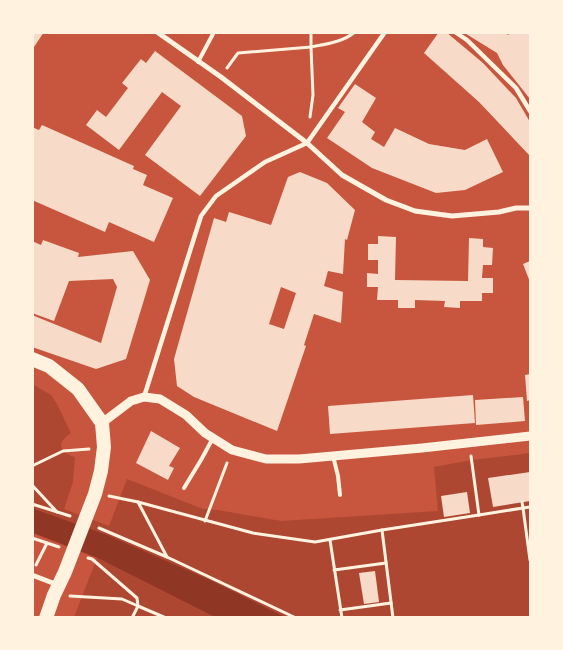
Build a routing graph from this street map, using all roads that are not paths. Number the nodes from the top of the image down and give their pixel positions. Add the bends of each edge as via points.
1 (157, 32) edge
2 (214, 32) edge
3 (385, 32) edge
4 (455, 32) edge
5 (198, 62) junction
6 (530, 111) edge
7 (307, 143) junction
8 (530, 208) edge
9 (32, 359) edge
10 (144, 397) junction
11 (102, 423) junction
12 (530, 436) edge
13 (212, 438) junction
14 (333, 456) junction
15 (184, 488) dead end
16 (340, 496) dead end
17 (32, 574) edge
18 (59, 586) junction
19 (46, 618) edge

1 - 5 street
2 - 5 lane
3 - 7 street
4 - 6 street via 516,88
5 - 7 street
7 - 8 street via 342,175 386,200 415,211 452,216
7 - 10 street via 265,162 216,196 201,216
9 - 11 highway via 49,366 78,388
10 - 11 street via 131,401
10 - 13 street via 160,399 186,415
11 - 18 highway via 101,472
12 - 14 street
13 - 14 street via 232,450 266,459
13 - 15 lane
14 - 16 lane
17 - 18 street
18 - 19 highway

